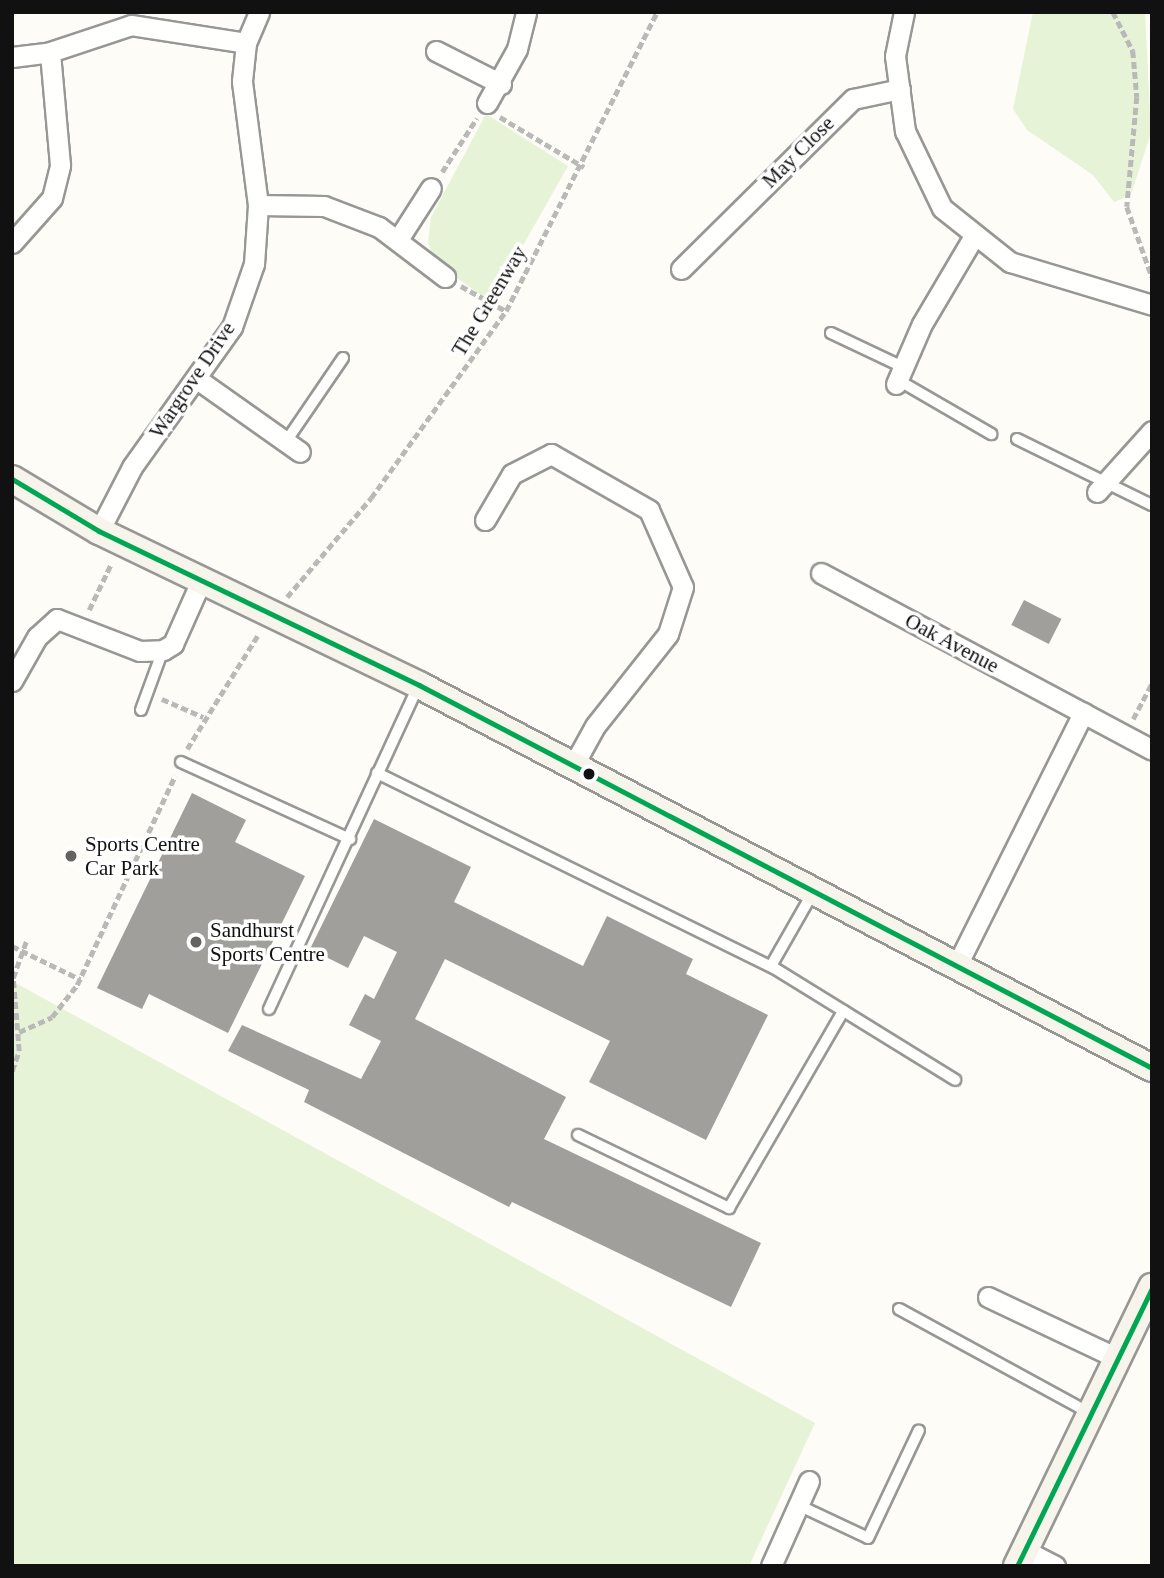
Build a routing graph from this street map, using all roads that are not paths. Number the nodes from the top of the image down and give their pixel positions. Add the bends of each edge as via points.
1 (259, 12) edge
2 (526, 12) edge
3 (905, 12) edge
4 (128, 19) edge
5 (246, 43) junction
6 (436, 51) dead end
7 (50, 52) junction
8 (12, 57) edge
9 (500, 83) junction
10 (900, 89) junction
11 (485, 105) road end
12 (431, 188) road end
13 (258, 205) junction
14 (974, 236) junction
15 (399, 238) junction
16 (12, 243) edge
17 (681, 269) dead end
18 (445, 276) road end
19 (1152, 305) edge
20 (831, 333) dead end
21 (343, 358) dead end
22 (899, 377) junction
23 (197, 379) junction
24 (1152, 431) edge
25 (991, 434) dead end
26 (1017, 439) dead end
27 (293, 448) joint
28 (12, 478) edge
29 (1102, 486) junction
30 (1152, 505) edge
31 (485, 520) dead end
32 (110, 536) junction
33 (821, 573) dead end
34 (202, 579) junction
35 (163, 650) junction
36 (12, 681) edge
37 (419, 685) junction
38 (141, 710) dead end
39 (1083, 713) junction
40 (1152, 750) edge
41 (181, 762) road end
42 (573, 766) junction
43 (377, 774) junction
44 (350, 839) junction
45 (815, 889) junction
46 (957, 965) junction
47 (771, 966) junction
48 (269, 1009) dead end
49 (843, 1011) junction
50 (1152, 1068) edge
51 (955, 1080) dead end
52 (578, 1135) dead end
53 (1152, 1287) edge
54 (988, 1297) dead end
55 (900, 1309) dead end
56 (1117, 1358) junction
57 (1090, 1413) junction
58 (919, 1430) dead end
59 (809, 1481) dead end
60 (798, 1505) junction
61 (1021, 1558) edge
62 (771, 1566) edge
63 (1055, 1566) edge

1 - 5 street, Wargrove Drive
2 - 9 street
3 - 10 street via 895,56
4 - 5 street
4 - 7 street
5 - 13 street, Wargrove Drive via 242,81
6 - 9 street
7 - 8 street
7 - 16 street via 60,165 52,198
9 - 11 street
10 - 14 street via 905,131 942,208
10 - 17 street, May Close via 853,99
12 - 15 street
13 - 15 street via 324,206
13 - 23 street, Wargrove Drive via 254,264 232,327
14 - 19 street via 1010,262
14 - 22 street
15 - 18 street
20 - 22 lane
21 - 27 lane
22 - 25 lane
23 - 27 street
23 - 32 street, Wargrove Drive via 132,467
24 - 29 street
26 - 29 lane
28 - 32 street
29 - 30 lane
31 - 42 street via 512,474 551,454 649,510 683,587 668,634 596,726
32 - 34 street
33 - 39 street, Oak Avenue
34 - 35 street via 173,644
34 - 37 street
35 - 36 street via 140,651 57,619 37,637
35 - 38 lane
37 - 42 street
37 - 43 lane
39 - 40 street, Oak Avenue
39 - 46 street
41 - 44 lane
42 - 45 street
43 - 44 lane
43 - 47 lane
44 - 48 lane
45 - 46 street
45 - 47 lane
46 - 50 street
47 - 49 lane
49 - 51 lane
49 - 52 lane via 729,1208
53 - 56 street
54 - 56 street
55 - 57 lane
56 - 57 street
57 - 61 street
58 - 60 lane via 868,1538
59 - 60 street
60 - 62 street
61 - 63 street

